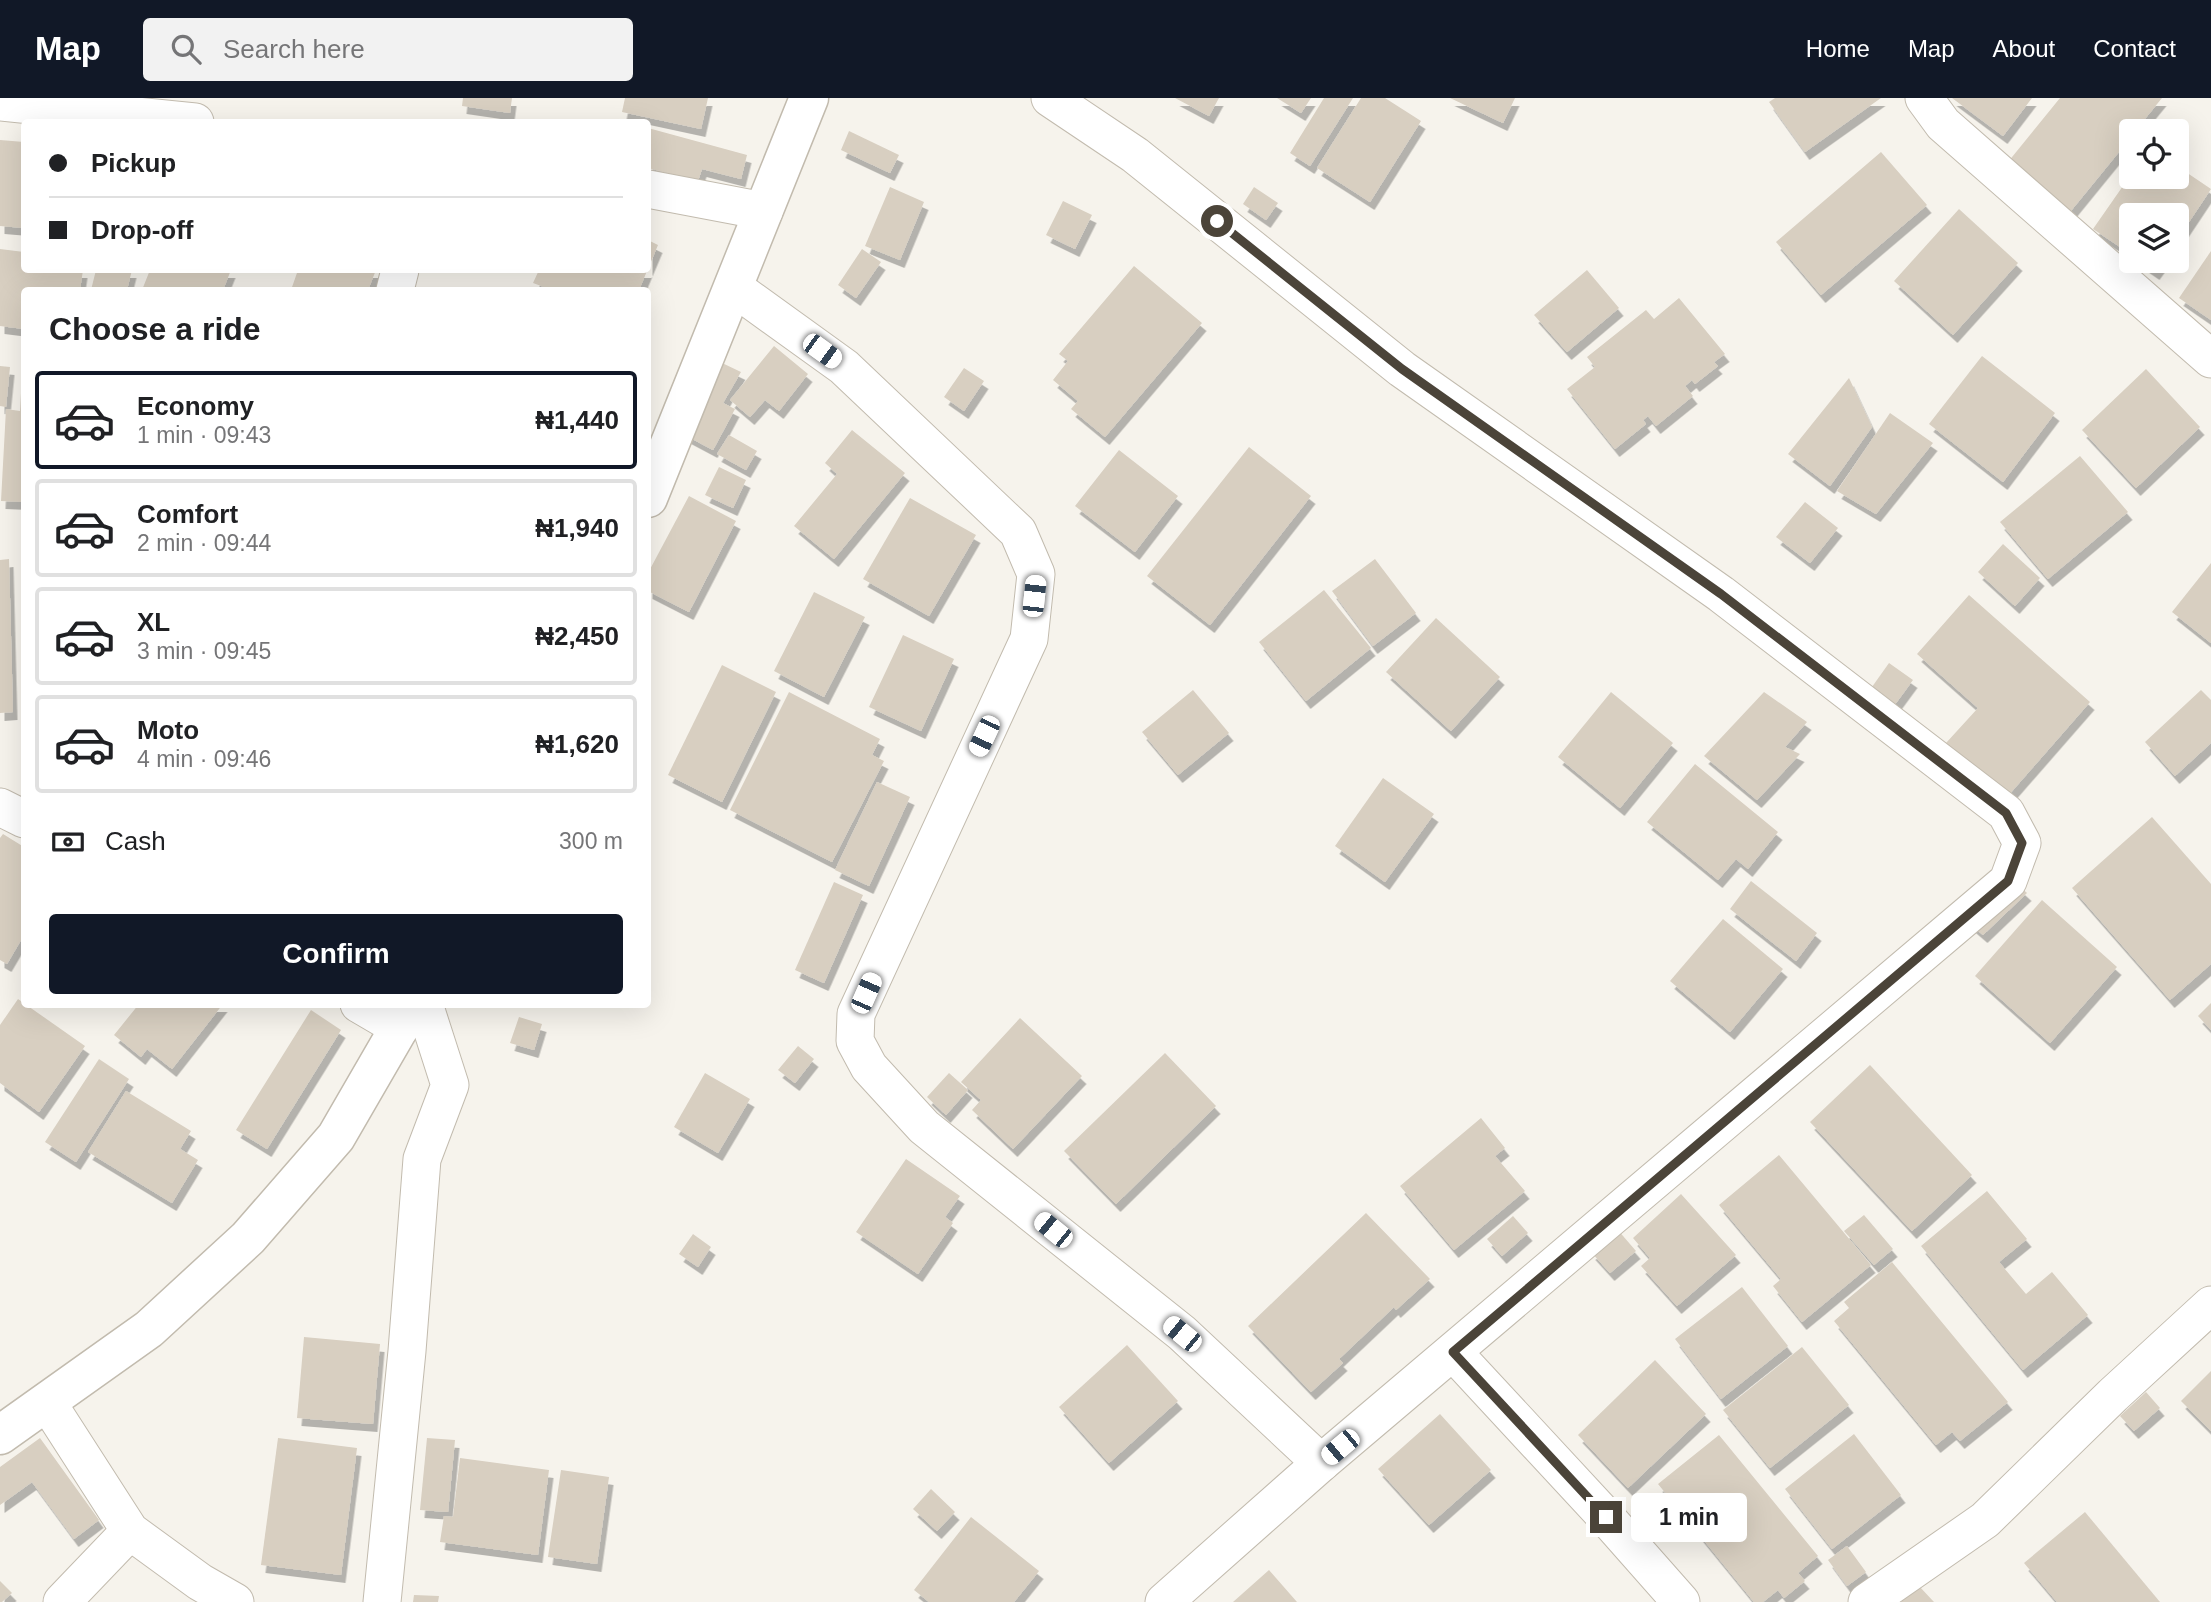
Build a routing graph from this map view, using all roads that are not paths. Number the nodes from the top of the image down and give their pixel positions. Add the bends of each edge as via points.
1 (808, 98) edge
2 (1050, 98) edge
3 (1924, 98) edge
4 (0, 102) edge
5 (166, 119) edge
6 (651, 190) edge
7 (764, 211) junction
8 (733, 287) junction
9 (2211, 359) edge
10 (651, 491) edge
11 (0, 807) edge
12 (21, 818) edge
13 (386, 1008) edge
14 (412, 1012) edge
15 (2211, 1305) edge
16 (1453, 1352) junction
17 (47, 1402) junction
18 (0, 1435) edge
19 (1321, 1463) junction
20 (130, 1531) junction
21 (62, 1602) edge
22 (235, 1602) edge
23 (382, 1602) edge
24 (1164, 1602) edge
25 (1681, 1602) edge
26 (1867, 1602) edge

1 - 7 street
2 - 16 street via 1135,155 1402,369 1732,603 2006,813 2022,843 2008,881
3 - 9 street via 1943,124
4 - 5 street
6 - 7 street
7 - 8 street
8 - 10 street
8 - 19 street via 844,367 1018,532 1037,574 1029,639 856,1014 855,1041 869,1067 924,1127 1182,1334
11 - 12 street
13 - 14 street
14 - 17 street via 335,1137 248,1238 149,1329
14 - 23 street via 450,1085 422,1159
15 - 26 street via 1985,1520
16 - 19 street
16 - 25 street
17 - 18 street
17 - 20 street
19 - 24 street
20 - 21 street
20 - 22 street

